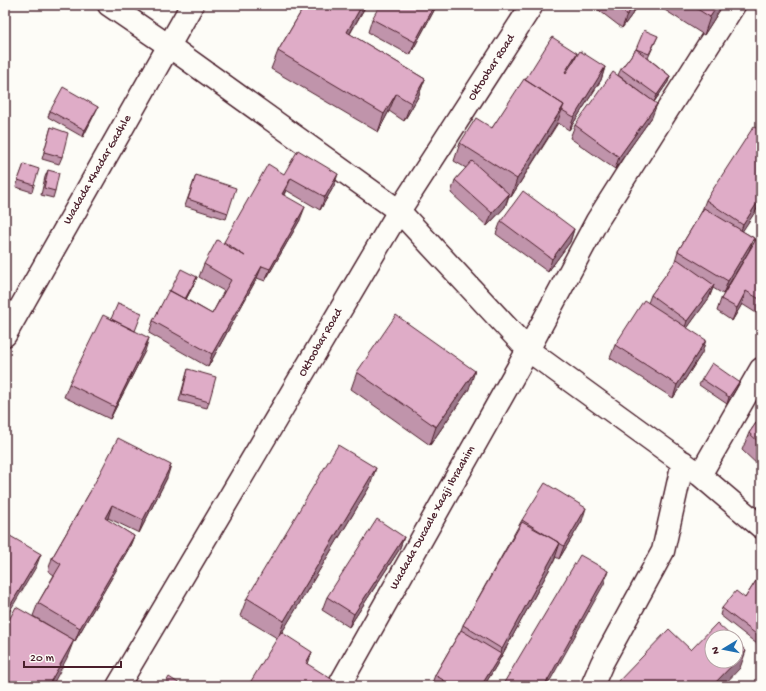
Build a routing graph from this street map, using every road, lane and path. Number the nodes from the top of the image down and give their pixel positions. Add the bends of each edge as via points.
1 (109, 5) edge
2 (192, 5) edge
3 (532, 5) edge
4 (734, 5) edge
5 (169, 46) junction
6 (399, 211) junction
7 (5, 335) edge
8 (528, 350) junction
9 (761, 369) edge
10 (683, 462) junction
11 (700, 475) junction
12 (761, 527) edge
13 (118, 686) edge
14 (339, 686) edge
15 (592, 686) edge

1 - 5 street
2 - 5 street, Wadada Khadar Gadhle
3 - 6 street, Oktoobar Road
4 - 8 street, Wadada Ducaale Xaaji Ibraahim via 597,221
5 - 6 street
5 - 7 street, Wadada Khadar Gadhle
6 - 8 street
6 - 13 street, Oktoobar Road
8 - 10 street
8 - 14 street, Wadada Ducaale Xaaji Ibraahim
9 - 11 street
10 - 11 street
10 - 15 street via 663,551
11 - 12 street

